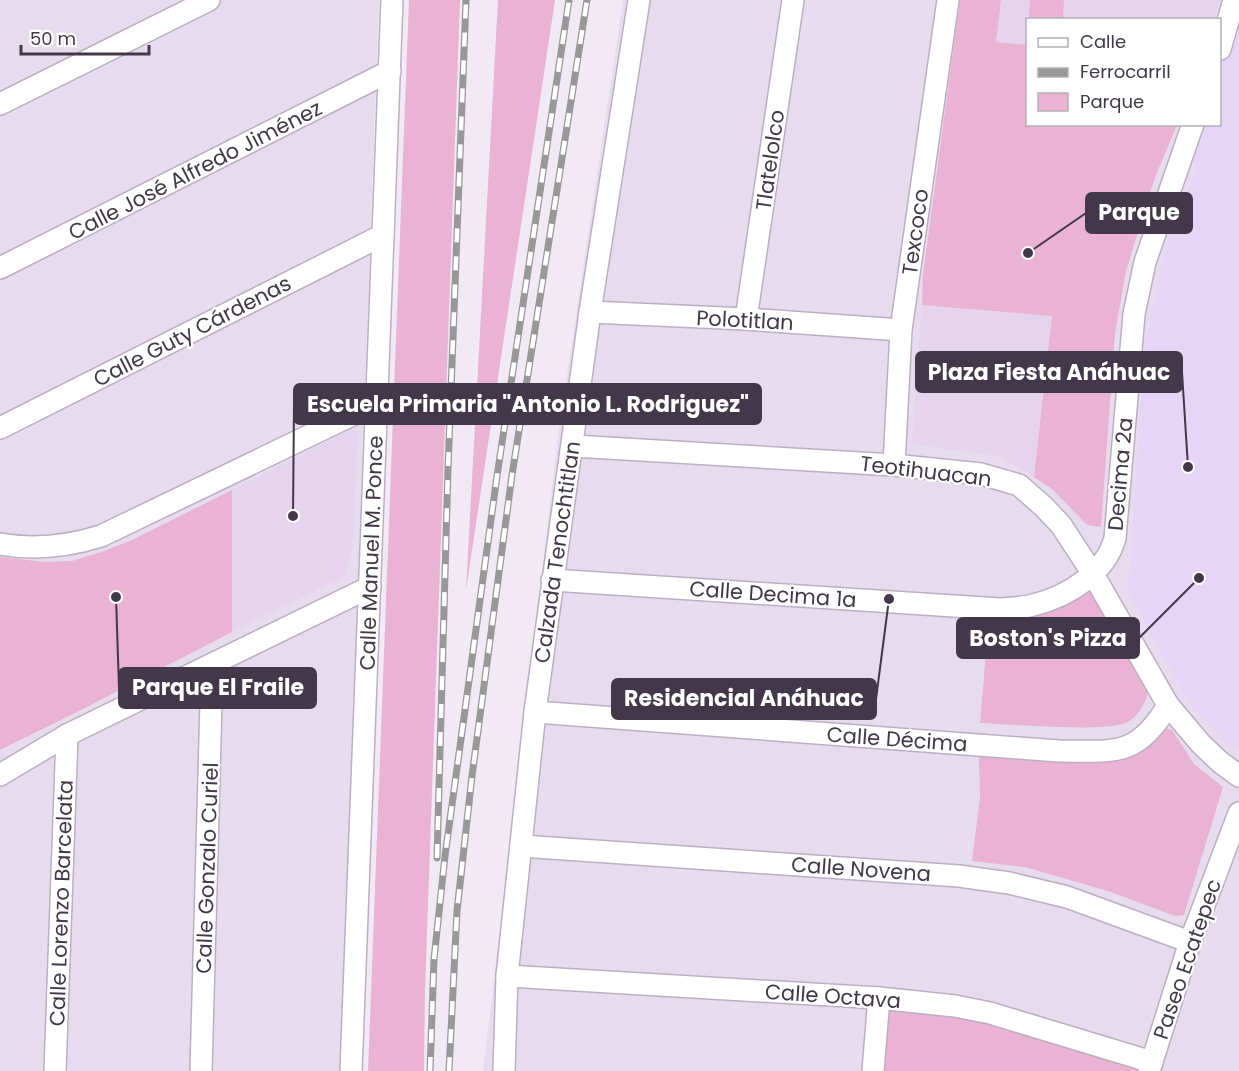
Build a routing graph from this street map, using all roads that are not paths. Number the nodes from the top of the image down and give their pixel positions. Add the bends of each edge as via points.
1 (209, 0) edge
2 (392, 0) edge
3 (639, 0) edge
4 (793, 0) edge
5 (948, 0) edge
6 (1234, 0) edge
7 (1221, 46) edge
8 (390, 71) junction
9 (0, 104) edge
10 (1192, 126) edge
11 (383, 235) junction
12 (0, 268) edge
13 (590, 312) junction
14 (746, 319) junction
15 (901, 330) junction
16 (377, 403) junction
17 (0, 428) edge
18 (573, 446) junction
19 (894, 465) junction
20 (0, 544) edge
21 (1093, 574) junction
22 (552, 580) junction
23 (369, 587) junction
24 (212, 665) junction
25 (1168, 705) junction
26 (535, 712) junction
27 (68, 735) junction
28 (0, 774) edge
29 (1239, 776) edge
30 (1239, 813) edge
31 (521, 846) junction
32 (1190, 942) junction
33 (507, 976) junction
34 (879, 998) junction
35 (1151, 1066) edge
36 (55, 1071) edge
37 (201, 1071) edge
38 (351, 1071) edge
39 (504, 1071) edge
40 (873, 1071) edge

1 - 9 street
2 - 8 street, Calle Manuel M. Ponce
3 - 13 street, Calzada Tenochtitlan
4 - 14 street, Tlatelolco
5 - 15 street, Texcoco
6 - 7 street
8 - 11 street, Calle Manuel M. Ponce
8 - 12 street, Calle José Alfredo Jiménez
10 - 21 street, Decima 2a via 1145,262 1134,314 1115,538 1104,563
11 - 16 street, Calle Manuel M. Ponce
11 - 17 street, Calle Guty Cárdenas
13 - 14 street, Polotitlan
13 - 18 street, Calzada Tenochtitlan
14 - 15 street, Polotitlan
15 - 19 street, Texcoco
16 - 20 street via 101,536 62,546
16 - 23 street, Calle Manuel M. Ponce
18 - 19 street, Teotihuacan
18 - 22 street, Calzada Tenochtitlan
19 - 21 street, Teotihuacan via 981,474 1019,485 1060,525
21 - 22 street, Calle Decima 1a via 1051,599 1000,609
21 - 25 street, Teotihuacan
22 - 26 street, Calzada Tenochtitlan
23 - 24 street
23 - 38 street, Calle Manuel M. Ponce
24 - 27 street
24 - 37 street, Calle Gonzalo Curiel
25 - 26 street, Calle Décima via 1144,738 1126,748 1103,751 1059,751
25 - 29 street, Teotihuacan via 1201,744
26 - 31 street, Calzada Tenochtitlan
27 - 28 street
27 - 36 street, Calle Lorenzo Barcelata
30 - 32 street, Paseo Ecatepec
31 - 32 street, Calle Novena via 969,877 1067,897
31 - 33 street, Calzada Tenochtitlan
32 - 35 street, Paseo Ecatepec
33 - 34 street, Calle Octava
33 - 39 street, Calzada Tenochtitlan
34 - 35 street, Calle Octava via 990,1013
34 - 40 street

